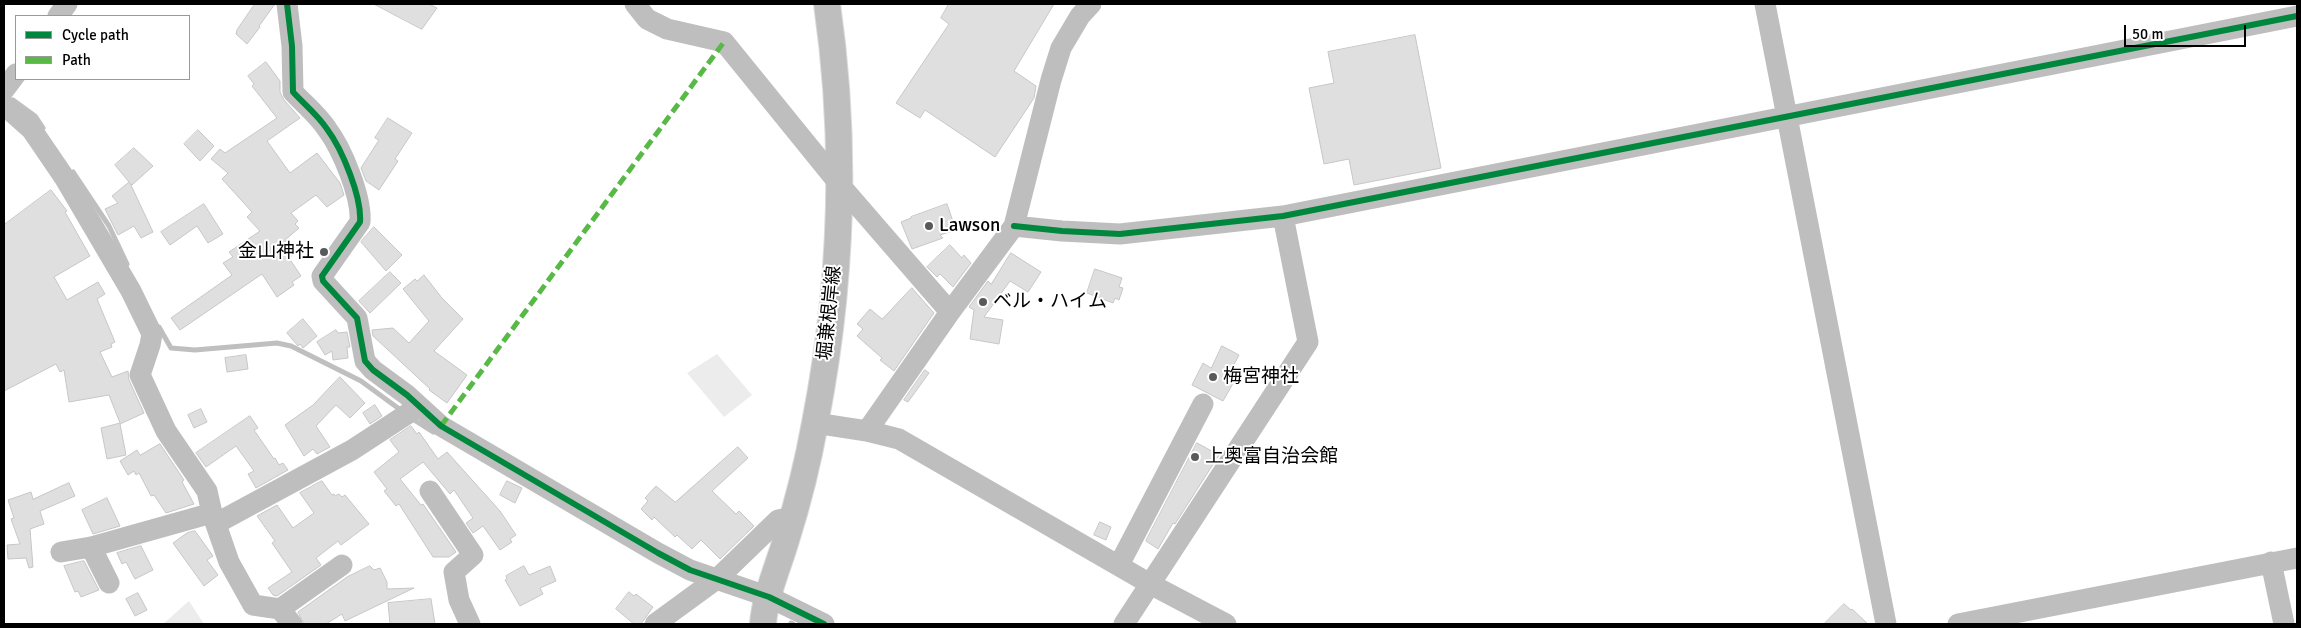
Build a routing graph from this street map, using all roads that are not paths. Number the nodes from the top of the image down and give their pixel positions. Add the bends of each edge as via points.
1 (67, 4) edge
2 (287, 4) edge
3 (633, 4) edge
4 (827, 4) edge
5 (1091, 4) edge
6 (1765, 4) edge
7 (59, 15) edge
8 (2297, 16) edge
9 (6, 94) edge
10 (1786, 117) junction
11 (840, 186) junction
12 (1283, 216) junction
13 (1014, 226) junction
14 (950, 312) junction
15 (1203, 404) dead end
16 (411, 412) junction
17 (815, 423) junction
18 (867, 431) junction
19 (430, 491) dead end
20 (793, 517) junction
21 (214, 518) junction
22 (91, 547) junction
23 (60, 552) dead end
24 (2297, 558) edge
25 (2271, 562) junction
26 (342, 565) dead end
27 (1120, 565) junction
28 (109, 582) dead end
29 (710, 585) junction
30 (1152, 585) junction
31 (763, 615) edge
32 (286, 616) edge
33 (470, 624) edge
34 (655, 624) edge
35 (824, 624) edge
36 (1124, 624) edge
37 (1226, 624) edge
38 (1886, 624) edge
39 (1958, 624) edge
40 (2284, 624) edge

1 - 7 street
2 - 16 street via 293,92 334,140 356,190 361,213 360,222 322,276 323,281 357,318 366,361 407,396
3 - 11 street via 646,19 667,29 724,42
4 - 11 main road, 堀兼根岸線 via 837,99
5 - 13 street via 1061,48
6 - 10 street
8 - 10 street
9 - 21 street via 64,177 131,290 152,334 140,375 166,431 207,491
10 - 12 street
10 - 38 street
11 - 14 street
11 - 17 main road, 堀兼根岸線 via 834,300
12 - 13 street via 1120,234
12 - 30 street via 1308,342
13 - 14 street
14 - 18 street
15 - 27 street
16 - 21 street via 352,450
16 - 29 street via 441,426 690,570
17 - 18 street
17 - 20 main road, 堀兼根岸線
18 - 27 street via 899,439
19 - 33 street via 473,555 454,572 459,600
20 - 29 street via 778,520
20 - 31 main road, 堀兼根岸線
21 - 22 street
21 - 32 street via 229,562 253,605
22 - 23 street
22 - 28 street
24 - 25 street
25 - 39 street
25 - 40 street
26 - 32 street
27 - 30 street
29 - 31 street
29 - 34 street
30 - 36 street
30 - 37 street
31 - 35 street

